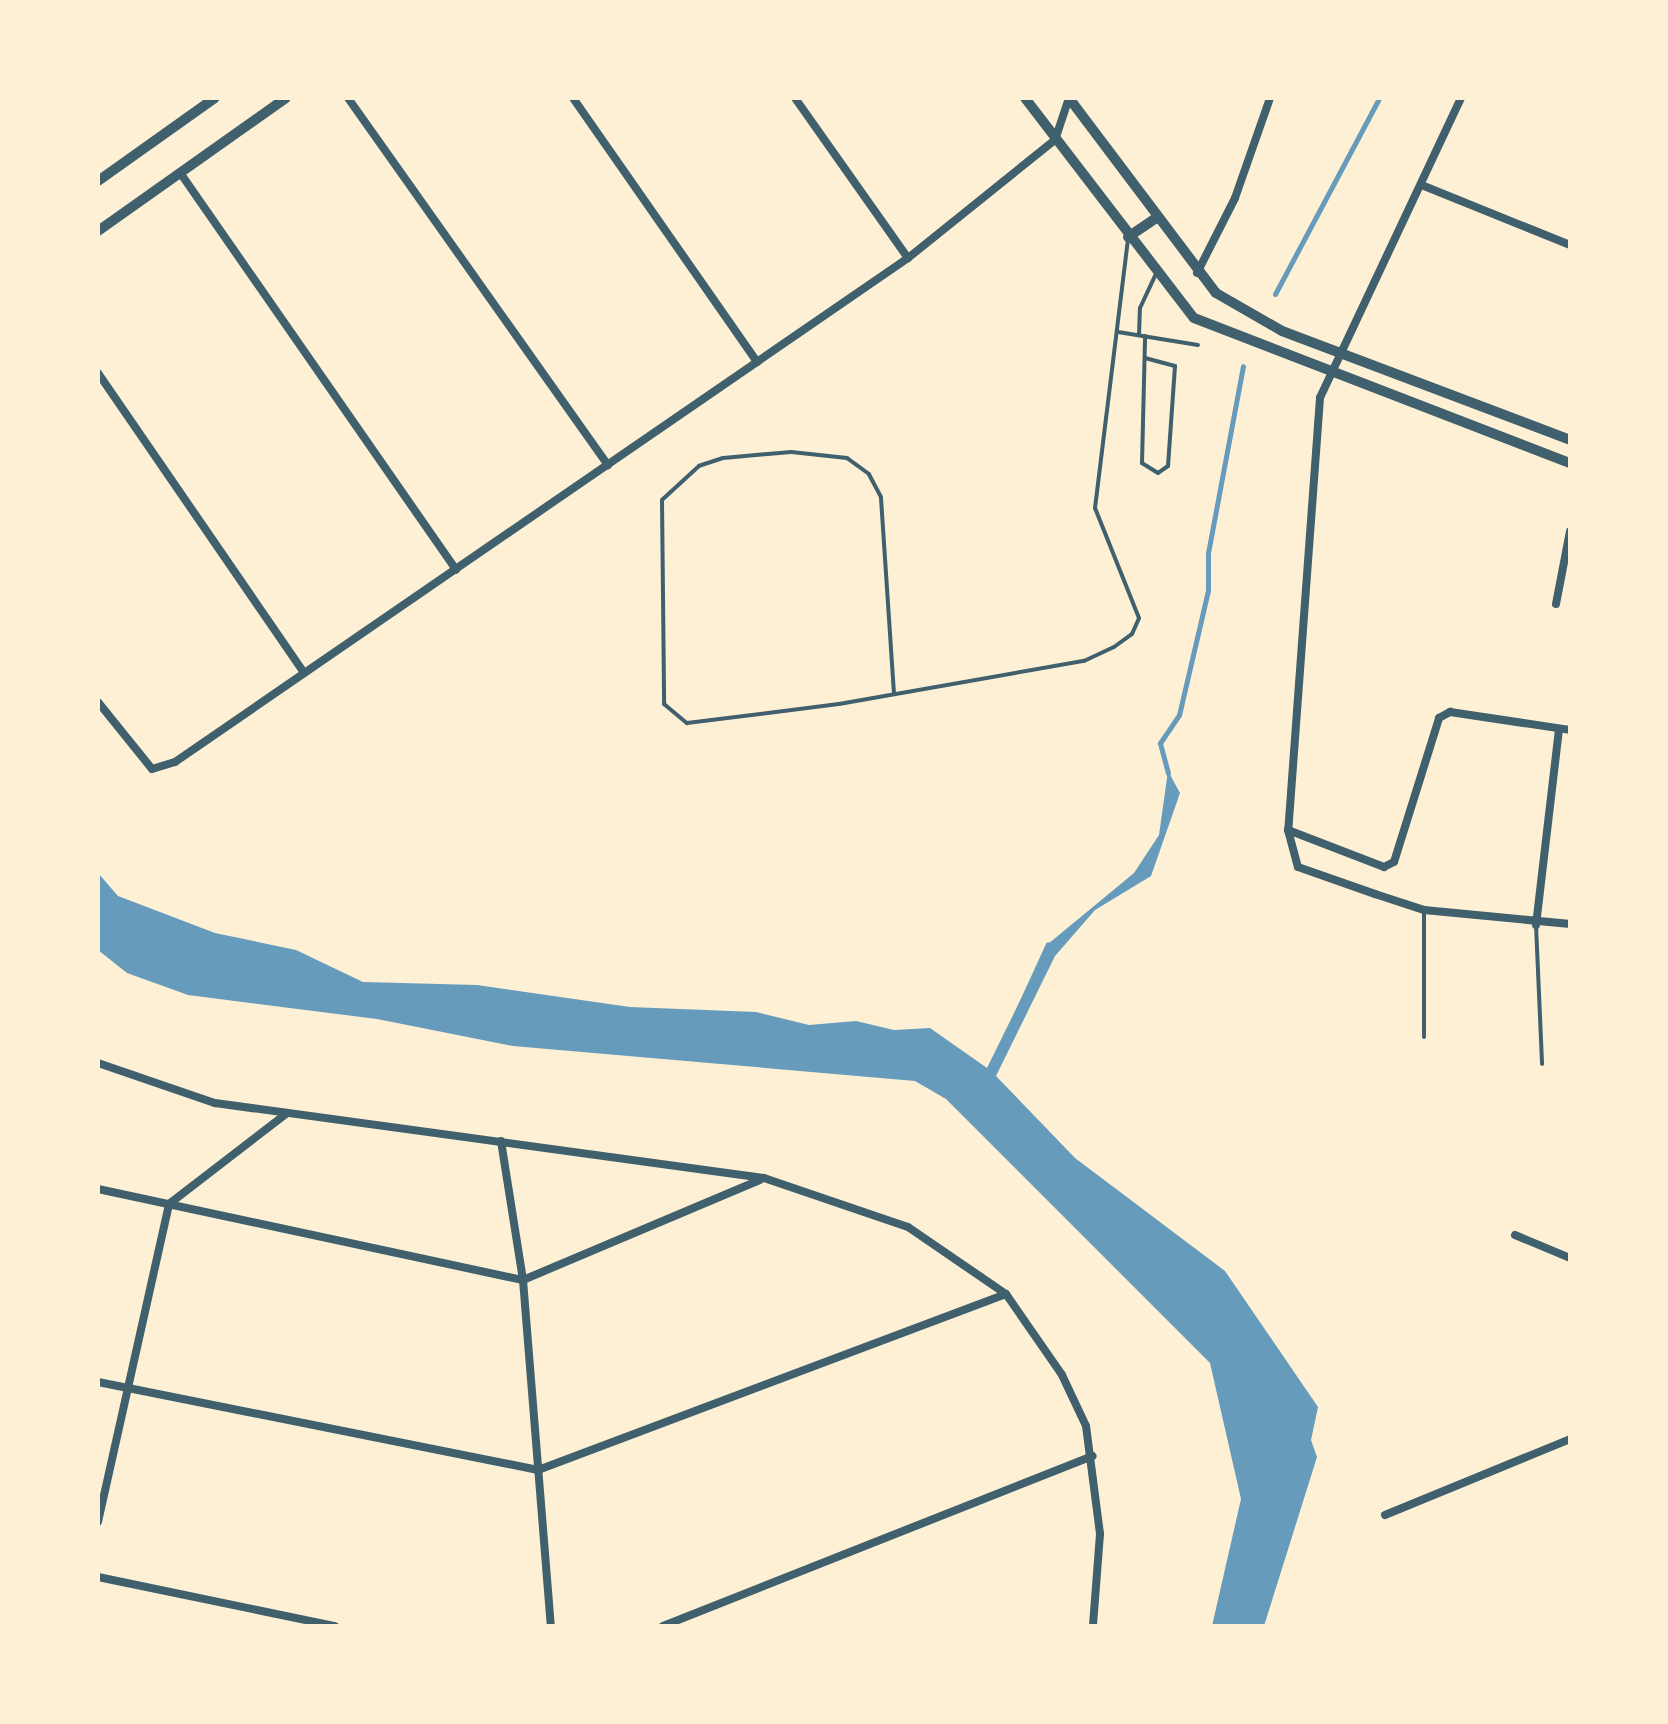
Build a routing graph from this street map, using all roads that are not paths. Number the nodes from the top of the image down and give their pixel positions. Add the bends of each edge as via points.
1 (215, 98) edge
2 (284, 98) edge
3 (348, 98) edge
4 (573, 98) edge
5 (796, 98) edge
6 (1025, 98) edge
7 (1069, 98) edge
8 (1270, 98) edge
9 (1461, 98) edge
10 (1055, 140) junction
11 (181, 174) junction
12 (98, 181) edge
13 (1424, 186) junction
14 (1156, 218) junction
15 (98, 230) edge
16 (1128, 237) junction
17 (1570, 244) edge
18 (908, 258) junction
19 (1156, 274) junction
20 (1197, 275) junction
21 (1118, 332) junction
22 (1142, 336) junction
23 (1198, 345) dead end
24 (1338, 351) junction
25 (1145, 358) junction
26 (757, 362) junction
27 (98, 373) edge
28 (1330, 373) junction
29 (1570, 440) edge
30 (1570, 462) edge
31 (608, 465) junction
32 (1570, 532) edge
33 (456, 570) junction
34 (1556, 604) dead end
35 (304, 673) junction
36 (894, 694) junction
37 (98, 702) edge
38 (1559, 729) junction
39 (1570, 730) edge
40 (1288, 830) junction
41 (1424, 910) junction
42 (1570, 924) edge
43 (1536, 925) junction
44 (1424, 1037) dead end
45 (98, 1063) edge
46 (1542, 1064) dead end
47 (287, 1113) junction
48 (501, 1141) junction
49 (764, 1178) junction
50 (98, 1189) edge
51 (169, 1204) junction
52 (1515, 1236) dead end
53 (1570, 1258) edge
54 (523, 1280) junction
55 (1006, 1294) junction
56 (98, 1382) edge
57 (126, 1388) junction
58 (1570, 1439) edge
59 (1093, 1456) junction
60 (538, 1470) junction
61 (1385, 1515) dead end
62 (98, 1522) edge
63 (98, 1577) edge
64 (335, 1626) edge
65 (551, 1626) edge
66 (662, 1626) edge
67 (1094, 1626) edge

1 - 12 street
2 - 11 street
3 - 31 street
4 - 26 street
5 - 18 street
6 - 10 street
7 - 10 street
7 - 14 street
8 - 20 street via 1235,198
9 - 13 street
10 - 16 street
10 - 18 street
11 - 15 street
11 - 33 street
13 - 17 street
13 - 24 street
14 - 16 street
14 - 20 street
16 - 19 street
16 - 21 lane
18 - 26 street
19 - 22 lane via 1140,308
19 - 28 street via 1194,318
20 - 24 street via 1273,326
21 - 22 lane
21 - 36 lane via 1095,508 1136,600 1132,634 1084,661
22 - 23 lane
22 - 25 lane
24 - 28 street
24 - 29 street
25 - 25 lane via 1174,366 1168,466 1158,472 1142,463
26 - 31 street
27 - 35 street
28 - 30 street
28 - 40 street via 1314,447
31 - 33 street
32 - 34 street
33 - 35 street
35 - 37 street via 175,762 152,769
36 - 36 lane via 881,497 868,474 847,458 791,452 723,458 678,481 662,500 669,712 687,723
38 - 39 street
38 - 40 street via 1450,712 1439,718 1394,862 1384,867
38 - 43 street
40 - 41 street via 1298,867
41 - 43 street
41 - 44 lane
42 - 43 street
43 - 46 lane
45 - 47 street via 215,1104
47 - 48 street
47 - 51 street
48 - 49 street
48 - 54 street
49 - 54 street
49 - 55 street via 908,1227
50 - 51 street
51 - 54 street
51 - 57 street
52 - 53 street
54 - 60 street
55 - 59 street via 1062,1375
55 - 60 street
56 - 57 street
57 - 60 street
57 - 62 street
58 - 61 street
59 - 66 street
59 - 67 street via 1100,1534
60 - 65 street
63 - 64 street

